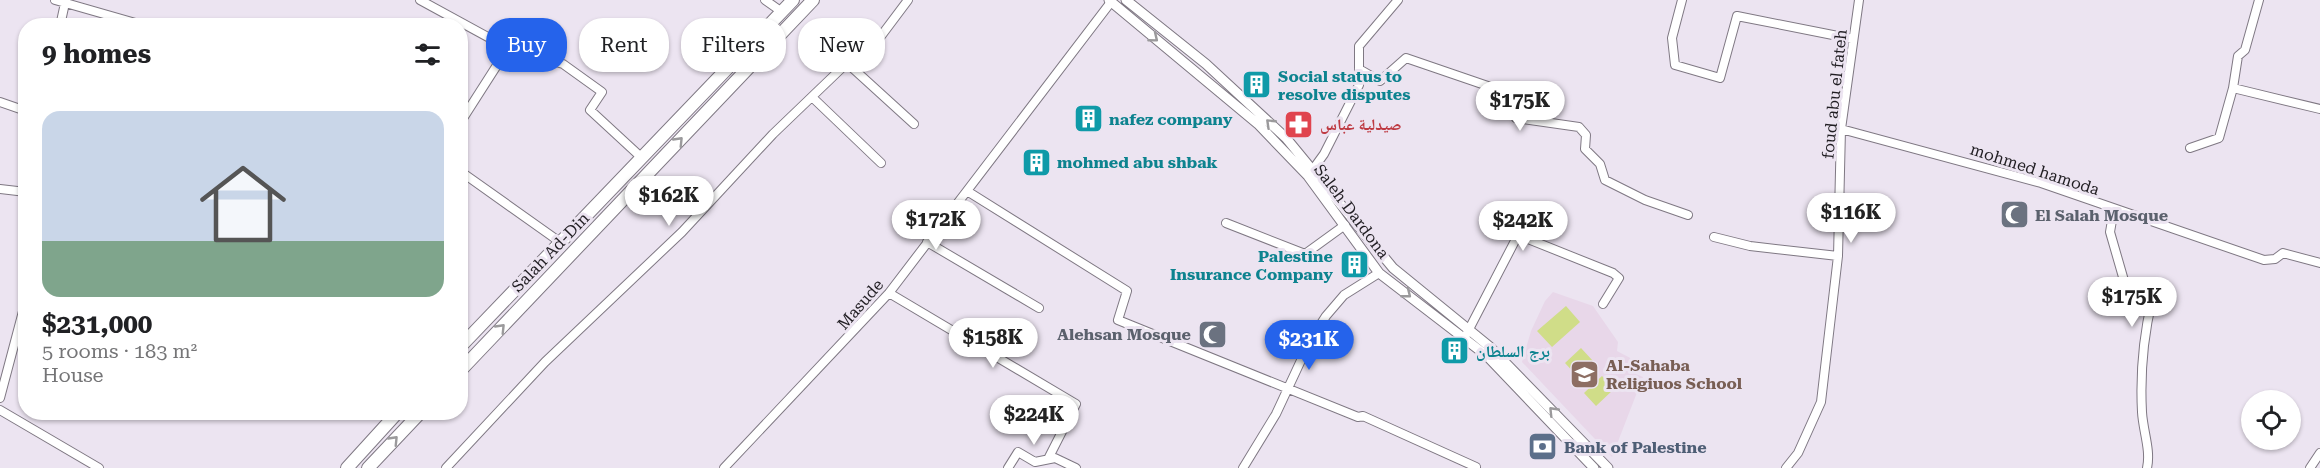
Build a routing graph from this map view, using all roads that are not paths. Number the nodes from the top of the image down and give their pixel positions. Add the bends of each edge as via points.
1 (55, 0) edge
2 (420, 0) edge
3 (765, 0) edge
4 (794, 0) edge
5 (813, 0) edge
6 (908, 0) edge
7 (1126, 0) edge
8 (1398, 0) edge
9 (1682, 0) edge
10 (1859, 0) edge
11 (2259, 0) edge
12 (1110, 1) edge
13 (65, 3) junction
14 (782, 12) junction
15 (62, 18) edge
16 (118, 18) edge
17 (453, 18) edge
18 (468, 26) edge
19 (885, 31) edge
20 (486, 36) edge
21 (1853, 39) junction
22 (567, 67) edge
23 (1359, 69) junction
24 (493, 72) edge
25 (838, 72) edge
26 (857, 72) edge
27 (2233, 88) junction
28 (812, 98) junction
29 (0, 102) edge
30 (18, 108) edge
31 (2320, 109) edge
32 (468, 110) edge
33 (914, 124) dead end
34 (1841, 129) junction
35 (2190, 148) dead end
36 (642, 158) junction
37 (881, 163) dead end
38 (1311, 172) junction
39 (468, 177) edge
40 (0, 189) edge
41 (18, 191) edge
42 (967, 191) junction
43 (2114, 209) junction
44 (1688, 215) dead end
45 (1226, 223) dead end
46 (1345, 225) junction
47 (1714, 237) dead end
48 (560, 242) junction
49 (927, 242) junction
50 (1838, 256) junction
51 (2320, 263) edge
52 (1379, 273) junction
53 (889, 293) junction
54 (1603, 304) dead end
55 (1039, 308) dead end
56 (18, 328) edge
57 (1467, 333) junction
58 (468, 339) edge
59 (468, 363) edge
60 (2, 385) edge
61 (1289, 389) junction
62 (0, 398) edge
63 (0, 410) edge
64 (391, 420) edge
65 (413, 420) edge
66 (2320, 453) edge
67 (1048, 459) junction
68 (1476, 467) edge
69 (99, 468) edge
70 (347, 468) edge
71 (368, 468) edge
72 (446, 468) edge
73 (724, 468) edge
74 (1008, 468) edge
75 (1076, 468) edge
76 (1243, 468) edge
77 (1594, 468) edge
78 (1608, 468) edge
79 (1786, 468) edge
80 (2147, 468) edge
81 (2310, 468) edge

1 - 13 street
2 - 17 street
3 - 14 street
4 - 14 highway, Salah Ad-Din
59 -> 5 highway, Salah Ad-Din
6 - 19 street
38 -> 7 street, Saleh Dardona via 1286,138 1206,64
8 - 23 street via 1359,46
9 - 21 street via 1672,38 1675,66 1719,78 1737,16
10 - 21 street, foud abu el fateh
11 - 27 street via 2245,50 2238,56
12 -> 38 street, Saleh Dardona
12 - 42 street, Masude
13 - 15 street
13 - 16 street
14 - 36 highway, Salah Ad-Din
18 - 20 street
21 - 34 street, foud abu el fateh
22 - 36 street via 602,92 590,110
23 - 38 street via 1359,85
23 - 44 street via 1380,81 1406,58 1517,96 1516,118 1579,127 1586,135 1585,149 1600,164 1605,180
24 - 32 street
25 - 28 street
26 - 33 street
27 - 31 street
27 - 35 street via 2219,138
28 - 37 street
28 - 72 street via 682,232 545,362
29 - 30 street
34 - 43 street, mohmed hamoda via 2041,183
34 - 50 street, foud abu el fateh
36 - 48 highway, Salah Ad-Din
38 - 46 street, Saleh Dardona
38 - 57 street, Saleh Dardona via 1393,268
39 - 48 street
40 - 41 street
42 - 49 street, Masude
42 - 61 street via 1127,291 1118,320
43 - 51 street, mohmed hamoda via 2264,260 2283,253
43 - 80 street via 2110,232 2125,284 2133,294 2152,300 2143,342 2141,392
45 - 46 street via 1305,254
46 - 52 street, Saleh Dardona
47 - 50 street via 1750,246
48 - 58 highway, Salah Ad-Din
49 - 53 street, Masude
49 - 55 street
50 - 79 street, foud abu el fateh via 1821,402 1798,453
52 -> 57 street, Saleh Dardona
52 - 61 street via 1344,295 1326,316
53 - 67 street via 1076,404
53 - 73 street, Masude
54 - 57 street via 1619,278 1613,273 1518,235
56 - 60 street
57 - 77 street, Saleh Dardona
78 -> 57 street, Saleh Dardona via 1508,364
60 - 62 street
61 - 68 street via 1363,416
61 - 76 street
63 - 69 street
64 - 70 highway
71 -> 65 highway
66 - 81 street
67 - 74 street via 1035,462 1018,452
67 - 75 street via 1055,458

